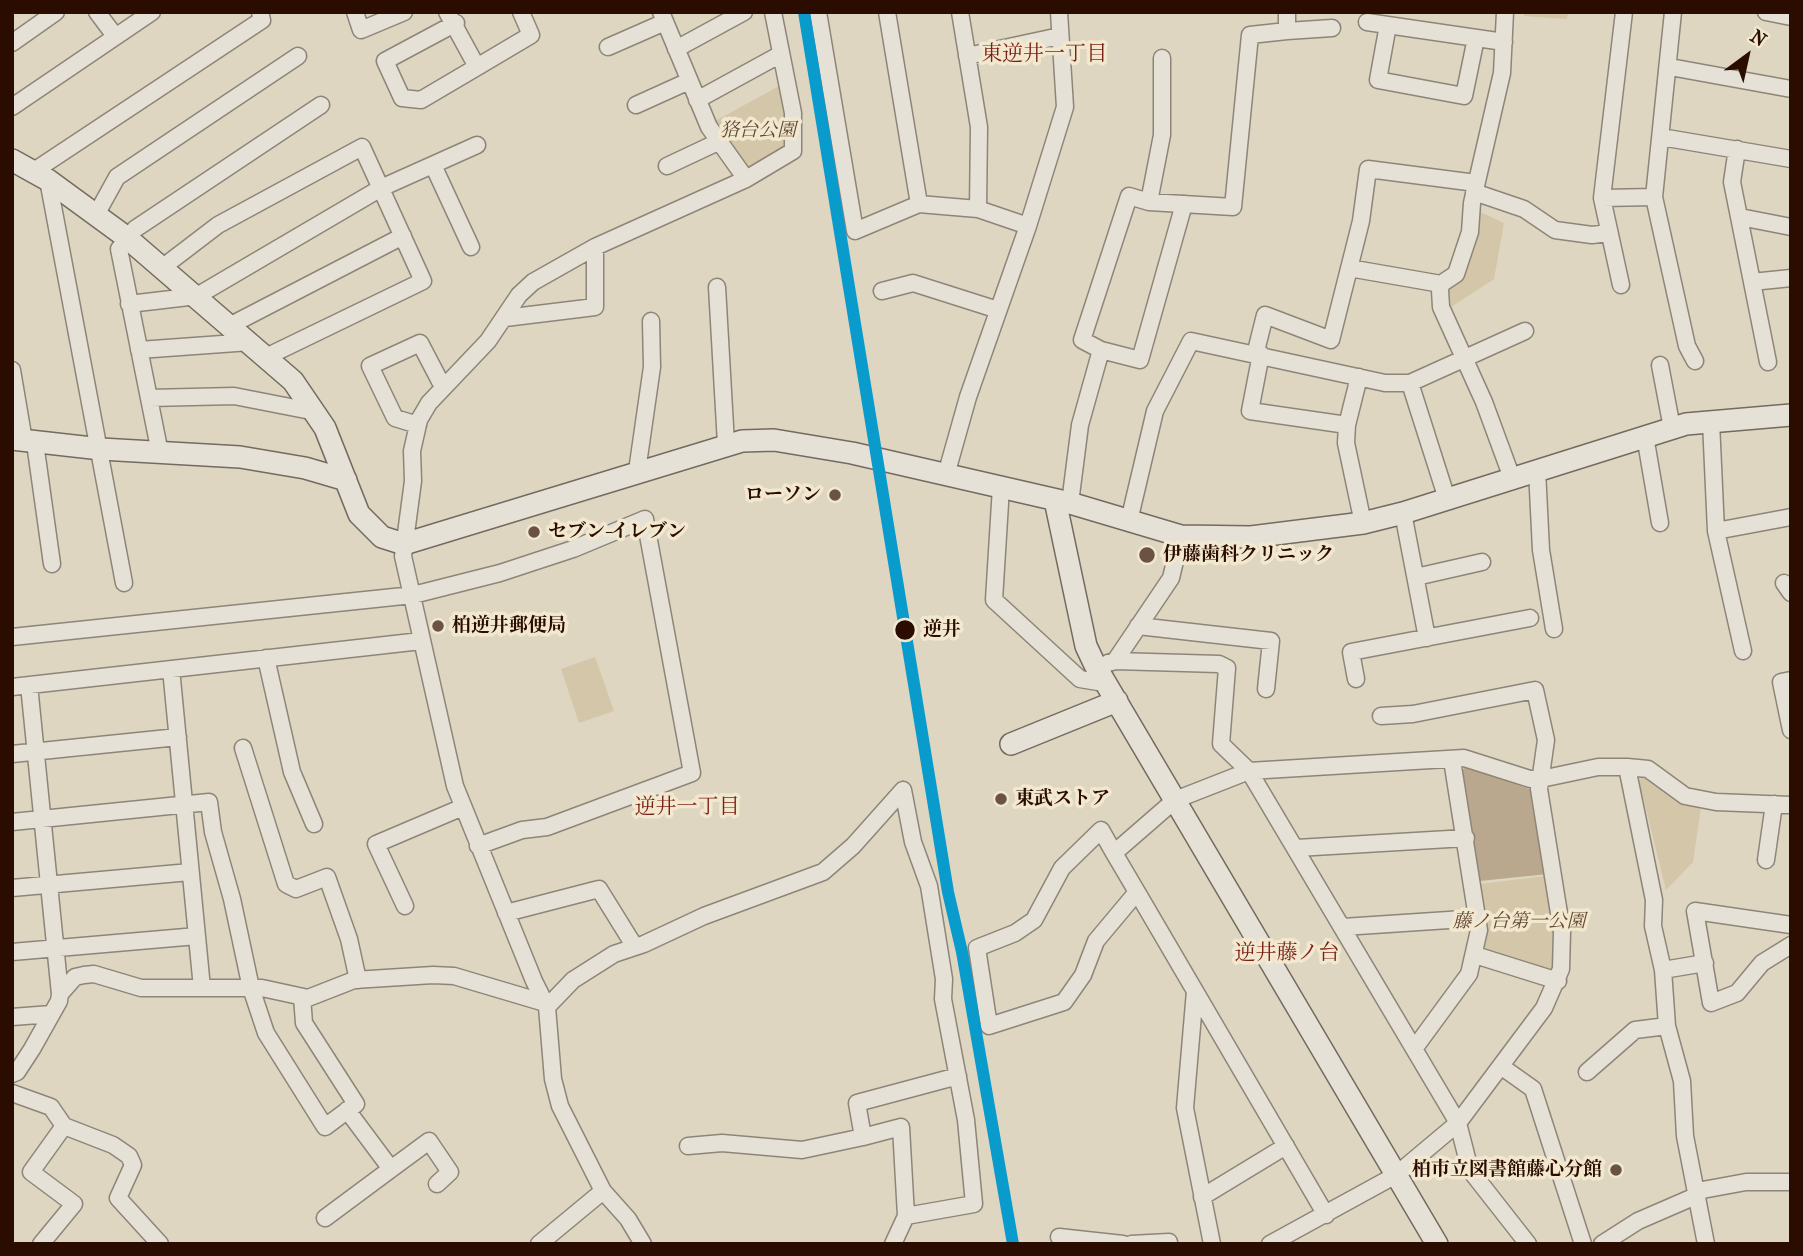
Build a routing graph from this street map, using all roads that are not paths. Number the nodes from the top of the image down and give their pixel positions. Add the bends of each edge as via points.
1 (56, 12) edge
2 (97, 12) edge
3 (152, 12) edge
4 (260, 12) edge
5 (355, 12) edge
6 (404, 12) edge
7 (521, 12) edge
8 (744, 12) edge
9 (773, 12) edge
10 (818, 12) edge
11 (887, 12) edge
12 (960, 12) edge
13 (1059, 12) edge
14 (1287, 12) edge
15 (1505, 12) edge
16 (1624, 12) edge
17 (1674, 12) edge
18 (1766, 12) edge
19 (663, 17) edge
20 (1791, 17) edge
21 (452, 18) edge
22 (1367, 22) dead end
23 (1388, 25) junction
24 (1332, 28) dead end
25 (1287, 31) junction
26 (115, 36) junction
27 (1060, 36) junction
28 (1476, 38) junction
29 (1504, 42) junction
30 (12, 43) edge
31 (608, 47) dead end
32 (676, 49) junction
33 (781, 54) junction
34 (298, 56) dead end
35 (967, 56) junction
36 (1162, 58) dead end
37 (477, 67) junction
38 (1670, 67) junction
39 (690, 81) junction
40 (1791, 89) edge
41 (697, 100) junction
42 (321, 105) dead end
43 (636, 105) dead end
44 (12, 107) edge
45 (1661, 137) junction
46 (718, 142) junction
47 (477, 145) dead end
48 (1737, 149) junction
49 (1791, 159) edge
50 (12, 160) edge
51 (433, 165) junction
52 (667, 166) dead end
53 (41, 176) junction
54 (746, 179) junction
55 (381, 188) junction
56 (1475, 188) junction
57 (1654, 197) junction
58 (1602, 198) junction
59 (1149, 202) junction
60 (919, 204) junction
61 (1184, 204) junction
62 (978, 209) junction
63 (96, 215) junction
64 (1740, 217) junction
65 (1028, 226) junction
66 (1791, 227) edge
67 (1609, 233) junction
68 (403, 236) junction
69 (126, 237) junction
70 (471, 247) dead end
71 (595, 247) junction
72 (163, 267) junction
73 (1349, 268) junction
74 (1791, 278) edge
75 (1752, 282) junction
76 (1441, 284) junction
77 (1621, 285) dead end
78 (717, 287) dead end
79 (882, 291) dead end
80 (197, 296) junction
81 (129, 304) junction
82 (998, 310) junction
83 (505, 318) junction
84 (651, 321) dead end
85 (231, 325) junction
86 (1525, 331) dead end
87 (250, 342) junction
88 (139, 350) junction
89 (1101, 350) junction
90 (1258, 355) junction
91 (268, 356) junction
92 (1464, 358) junction
93 (1695, 362) dead end
94 (1768, 362) dead end
95 (1660, 365) dead end
96 (12, 370) edge
97 (1359, 377) junction
98 (1410, 383) junction
99 (443, 387) junction
100 (149, 398) junction
101 (316, 412) junction
102 (1791, 415) edge
103 (1712, 422) junction
104 (418, 425) junction
105 (1347, 425) junction
106 (1672, 428) junction
107 (1645, 436) junction
108 (24, 441) edge
109 (726, 444) junction
110 (101, 449) junction
111 (160, 453) junction
112 (1537, 470) junction
113 (637, 471) junction
114 (946, 475) junction
115 (1512, 478) junction
116 (346, 480) junction
117 (1001, 487) junction
118 (1447, 499) junction
119 (1062, 502) junction
120 (1403, 513) junction
121 (1791, 517) edge
122 (1129, 521) junction
123 (1363, 523) junction
124 (1660, 523) dead end
125 (1716, 531) junction
126 (1181, 536) junction
127 (404, 544) junction
128 (1482, 562) dead end
129 (52, 565) dead end
130 (1416, 577) junction
131 (124, 583) dead end
132 (413, 595) junction
133 (1530, 618) dead end
134 (1138, 626) junction
135 (1554, 629) dead end
136 (12, 637) edge
137 (1427, 638) junction
138 (421, 641) junction
139 (1743, 651) dead end
140 (266, 658) junction
141 (171, 669) junction
142 (1105, 670) junction
143 (1356, 679) dead end
144 (1791, 680) edge
145 (20, 686) edge
146 (1266, 689) dead end
147 (1116, 701) junction
148 (1381, 716) dead end
149 (1791, 730) edge
150 (178, 737) junction
151 (1011, 744) dead end
152 (243, 748) dead end
153 (35, 752) junction
154 (12, 754) edge
155 (1452, 760) junction
156 (1627, 767) junction
157 (1250, 771) junction
158 (1541, 779) junction
159 (1175, 800) junction
160 (184, 805) junction
161 (1782, 805) edge
162 (463, 807) junction
163 (42, 819) junction
164 (12, 822) edge
165 (314, 824) dead end
166 (1466, 838) junction
167 (478, 846) junction
168 (1297, 848) junction
169 (1114, 853) junction
170 (1766, 860) dead end
171 (190, 872) junction
172 (48, 884) junction
173 (12, 888) edge
174 (1137, 892) junction
175 (405, 906) dead end
176 (506, 913) junction
177 (1479, 918) junction
178 (1791, 925) edge
179 (1343, 927) junction
180 (197, 936) junction
181 (1791, 944) edge
182 (635, 947) junction
183 (55, 948) junction
184 (12, 952) edge
185 (1475, 955) junction
186 (1706, 963) junction
187 (1662, 971) junction
188 (358, 980) junction
189 (1558, 981) junction
190 (202, 988) junction
191 (250, 988) junction
192 (1195, 991) junction
193 (60, 994) junction
194 (302, 998) junction
195 (546, 1005) junction
196 (51, 1014) junction
197 (12, 1017) edge
198 (1667, 1027) junction
199 (1414, 1049) junction
200 (1502, 1067) junction
201 (1587, 1072) dead end
202 (12, 1074) edge
203 (958, 1076) junction
204 (12, 1093) edge
205 (347, 1110) junction
206 (1458, 1123) junction
207 (64, 1126) junction
208 (863, 1137) junction
209 (688, 1146) dead end
210 (1286, 1146) junction
211 (391, 1169) junction
212 (1396, 1175) junction
213 (1791, 1182) edge
214 (437, 1184) dead end
215 (603, 1191) junction
216 (1698, 1193) junction
217 (1202, 1197) junction
218 (1326, 1215) junction
219 (906, 1216) junction
220 (324, 1218) dead end
221 (1059, 1237) dead end
222 (1169, 1242) edge
223 (41, 1244) edge
224 (160, 1244) edge
225 (539, 1244) edge
226 (643, 1244) edge
227 (893, 1244) edge
228 (1123, 1244) edge
229 (1131, 1244) edge
230 (1212, 1244) edge
231 (1270, 1244) edge
232 (1437, 1244) edge
233 (1528, 1244) edge
234 (1583, 1244) edge
235 (1602, 1244) edge
236 (1706, 1244) edge

1 - 30 street
2 - 26 street
3 - 26 street
4 - 53 street via 262,20
5 - 6 street via 362,30
7 - 37 street via 531,35
8 - 32 street
9 - 33 street
10 - 60 street via 855,231
11 - 60 street
12 - 35 street
13 - 27 street
14 - 25 street
15 - 29 street
16 - 58 street
17 - 38 street
18 - 20 street
19 - 31 street
19 - 32 street
21 - 37 street
21 - 37 street via 385,61 402,98 421,100
22 - 23 street
23 - 28 street
23 - 28 street via 1378,80 1464,96
24 - 25 street
25 - 61 street via 1250,35 1233,207
26 - 44 street
27 - 35 street
27 - 65 street via 1065,107
28 - 29 street
29 - 56 street via 1502,73
32 - 39 street
33 - 41 street
33 - 54 street via 793,113 793,151
34 - 63 street via 117,177
35 - 62 street via 981,150
36 - 59 street via 1162,135
38 - 40 street
38 - 45 street
39 - 41 street
39 - 43 street
41 - 46 street
42 - 69 street
45 - 48 street
45 - 57 street
46 - 52 street
46 - 54 street
47 - 51 street
48 - 49 street
48 - 64 street via 1732,182
50 - 53 street
51 - 55 street
51 - 70 street
53 - 63 street
53 - 110 street
54 - 71 street
55 - 68 street
55 - 72 street via 362,147 218,225
55 - 80 street
56 - 67 street via 1524,209 1555,230
56 - 73 street via 1368,169
56 - 76 street via 1470,232 1456,274
57 - 58 street
57 - 93 street via 1687,346
58 - 67 street
59 - 61 street
59 - 89 street via 1129,196 1082,340
60 - 62 street
61 - 89 street via 1140,360
62 - 65 street
63 - 69 street
64 - 66 street
64 - 75 street
65 - 82 street
67 - 77 street
68 - 85 street
68 - 91 street via 423,281
69 - 72 street
69 - 81 street via 119,249
71 - 83 street via 533,282
71 - 83 street via 595,307
72 - 80 street
73 - 76 street
73 - 90 street via 1331,340 1265,315
74 - 75 street
75 - 94 street
76 - 92 street via 1441,307
78 - 109 street
79 - 82 street via 913,283
80 - 81 street
80 - 85 street
81 - 88 street
82 - 114 street
83 - 99 street
84 - 113 street via 652,368
85 - 87 street
86 - 92 street
87 - 88 street
87 - 91 street
88 - 100 street
89 - 119 street
90 - 97 street
90 - 105 street via 1250,411
90 - 122 street via 1188,344 1155,411
91 - 101 street
92 - 98 street
92 - 115 street
95 - 106 street
96 - 108 street
97 - 98 street
97 - 105 street
98 - 118 street
99 - 104 street
99 - 104 street via 420,343 370,366 395,418
100 - 101 street via 234,396
100 - 111 street
101 - 116 street
102 - 103 street
103 - 106 street
103 - 125 street
104 - 127 street
105 - 123 street via 1346,443
106 - 107 street
107 - 112 street
107 - 124 street
108 - 110 street
108 - 129 street
109 - 113 street
109 - 114 street via 774,440 805,444
110 - 111 street
110 - 131 street
111 - 116 street via 240,457
112 - 115 street
112 - 135 street via 1541,550
113 - 127 street
114 - 117 street
115 - 118 street
116 - 127 street via 367,525 382,537
117 - 119 street
117 - 142 street via 994,600 1080,679
118 - 120 street
119 - 122 street
119 - 142 street via 1086,646
120 - 123 street
120 - 130 street
121 - 125 street
122 - 126 street
123 - 126 street via 1251,537
125 - 139 street
126 - 134 street via 1171,578
127 - 132 street
128 - 130 street
130 - 137 street
132 - 136 street
132 - 138 street
132 - 167 street via 549,557 645,519 692,773 547,827 522,830
133 - 137 street
134 - 142 street
134 - 146 street via 1271,640
137 - 143 street via 1351,652
138 - 140 street
138 - 162 street
140 - 141 street
140 - 165 street via 292,772
141 - 145 street
141 - 150 street
142 - 147 street
142 - 157 street via 1219,664 1227,668 1221,744
144 - 149 street via 1781,682
145 - 153 street
147 - 151 street
147 - 159 street
148 - 158 street via 1535,690 1546,740
150 - 153 street
150 - 160 street
152 - 188 street via 286,884 296,889 327,877
153 - 154 street
153 - 163 street
155 - 157 street
155 - 158 street via 1464,758
155 - 166 street
156 - 158 street via 1598,767
156 - 161 street via 1648,769 1685,796
156 - 187 street via 1654,900 1653,926
157 - 159 street
157 - 168 street
158 - 189 street via 1562,932
159 - 169 street
159 - 212 street
160 - 163 street
160 - 171 street
160 - 191 street via 209,802
161 - 170 street
162 - 167 street
162 - 175 street via 376,844
163 - 164 street
163 - 172 street
166 - 168 street
166 - 177 street
167 - 176 street
168 - 179 street
169 - 174 street
169 - 174 street via 1097,830 1062,868 1034,920 977,948 989,1026 1064,1002 1083,975 1096,941
171 - 172 street
171 - 180 street
172 - 173 street
172 - 183 street
174 - 192 street
176 - 182 street via 599,889
176 - 195 street
177 - 179 street
177 - 185 street
178 - 186 street via 1695,911
179 - 199 street
180 - 183 street
180 - 190 street
181 - 186 street via 1762,963 1737,993 1711,1003
182 - 195 street via 614,954 573,980
182 - 203 street via 823,872 903,790 913,842 929,886
183 - 184 street
183 - 193 street
185 - 189 street
185 - 199 street via 1461,987
186 - 187 street
187 - 198 street
188 - 194 street
188 - 195 street via 454,976
189 - 200 street
190 - 191 street
190 - 193 street via 129,987 94,974 75,977
191 - 194 street
191 - 205 street via 266,1033 325,1127
192 - 210 street
192 - 217 street via 1185,1108
193 - 196 street
194 - 205 street via 304,1023 356,1104
195 - 215 street via 560,1106
196 - 197 street
196 - 202 street
198 - 201 street via 1634,1030
198 - 216 street via 1682,1081 1685,1136
199 - 206 street
200 - 206 street
200 - 234 street via 1533,1089
203 - 208 street via 858,1103
203 - 219 street via 974,1205
204 - 207 street via 51,1107
205 - 211 street
206 - 212 street
206 - 233 street via 1470,1170
207 - 223 street via 31,1172 74,1204
207 - 224 street via 129,1156 133,1165 118,1198
208 - 209 street via 802,1150 722,1143
208 - 219 street via 901,1127
210 - 217 street
210 - 218 street
211 - 214 street via 429,1141 450,1172
211 - 220 street
212 - 218 street
212 - 232 street
213 - 216 street via 1746,1182
215 - 225 street
215 - 226 street
216 - 235 street
216 - 236 street
217 - 230 street
218 - 231 street
219 - 227 street
221 - 228 street
222 - 229 street

